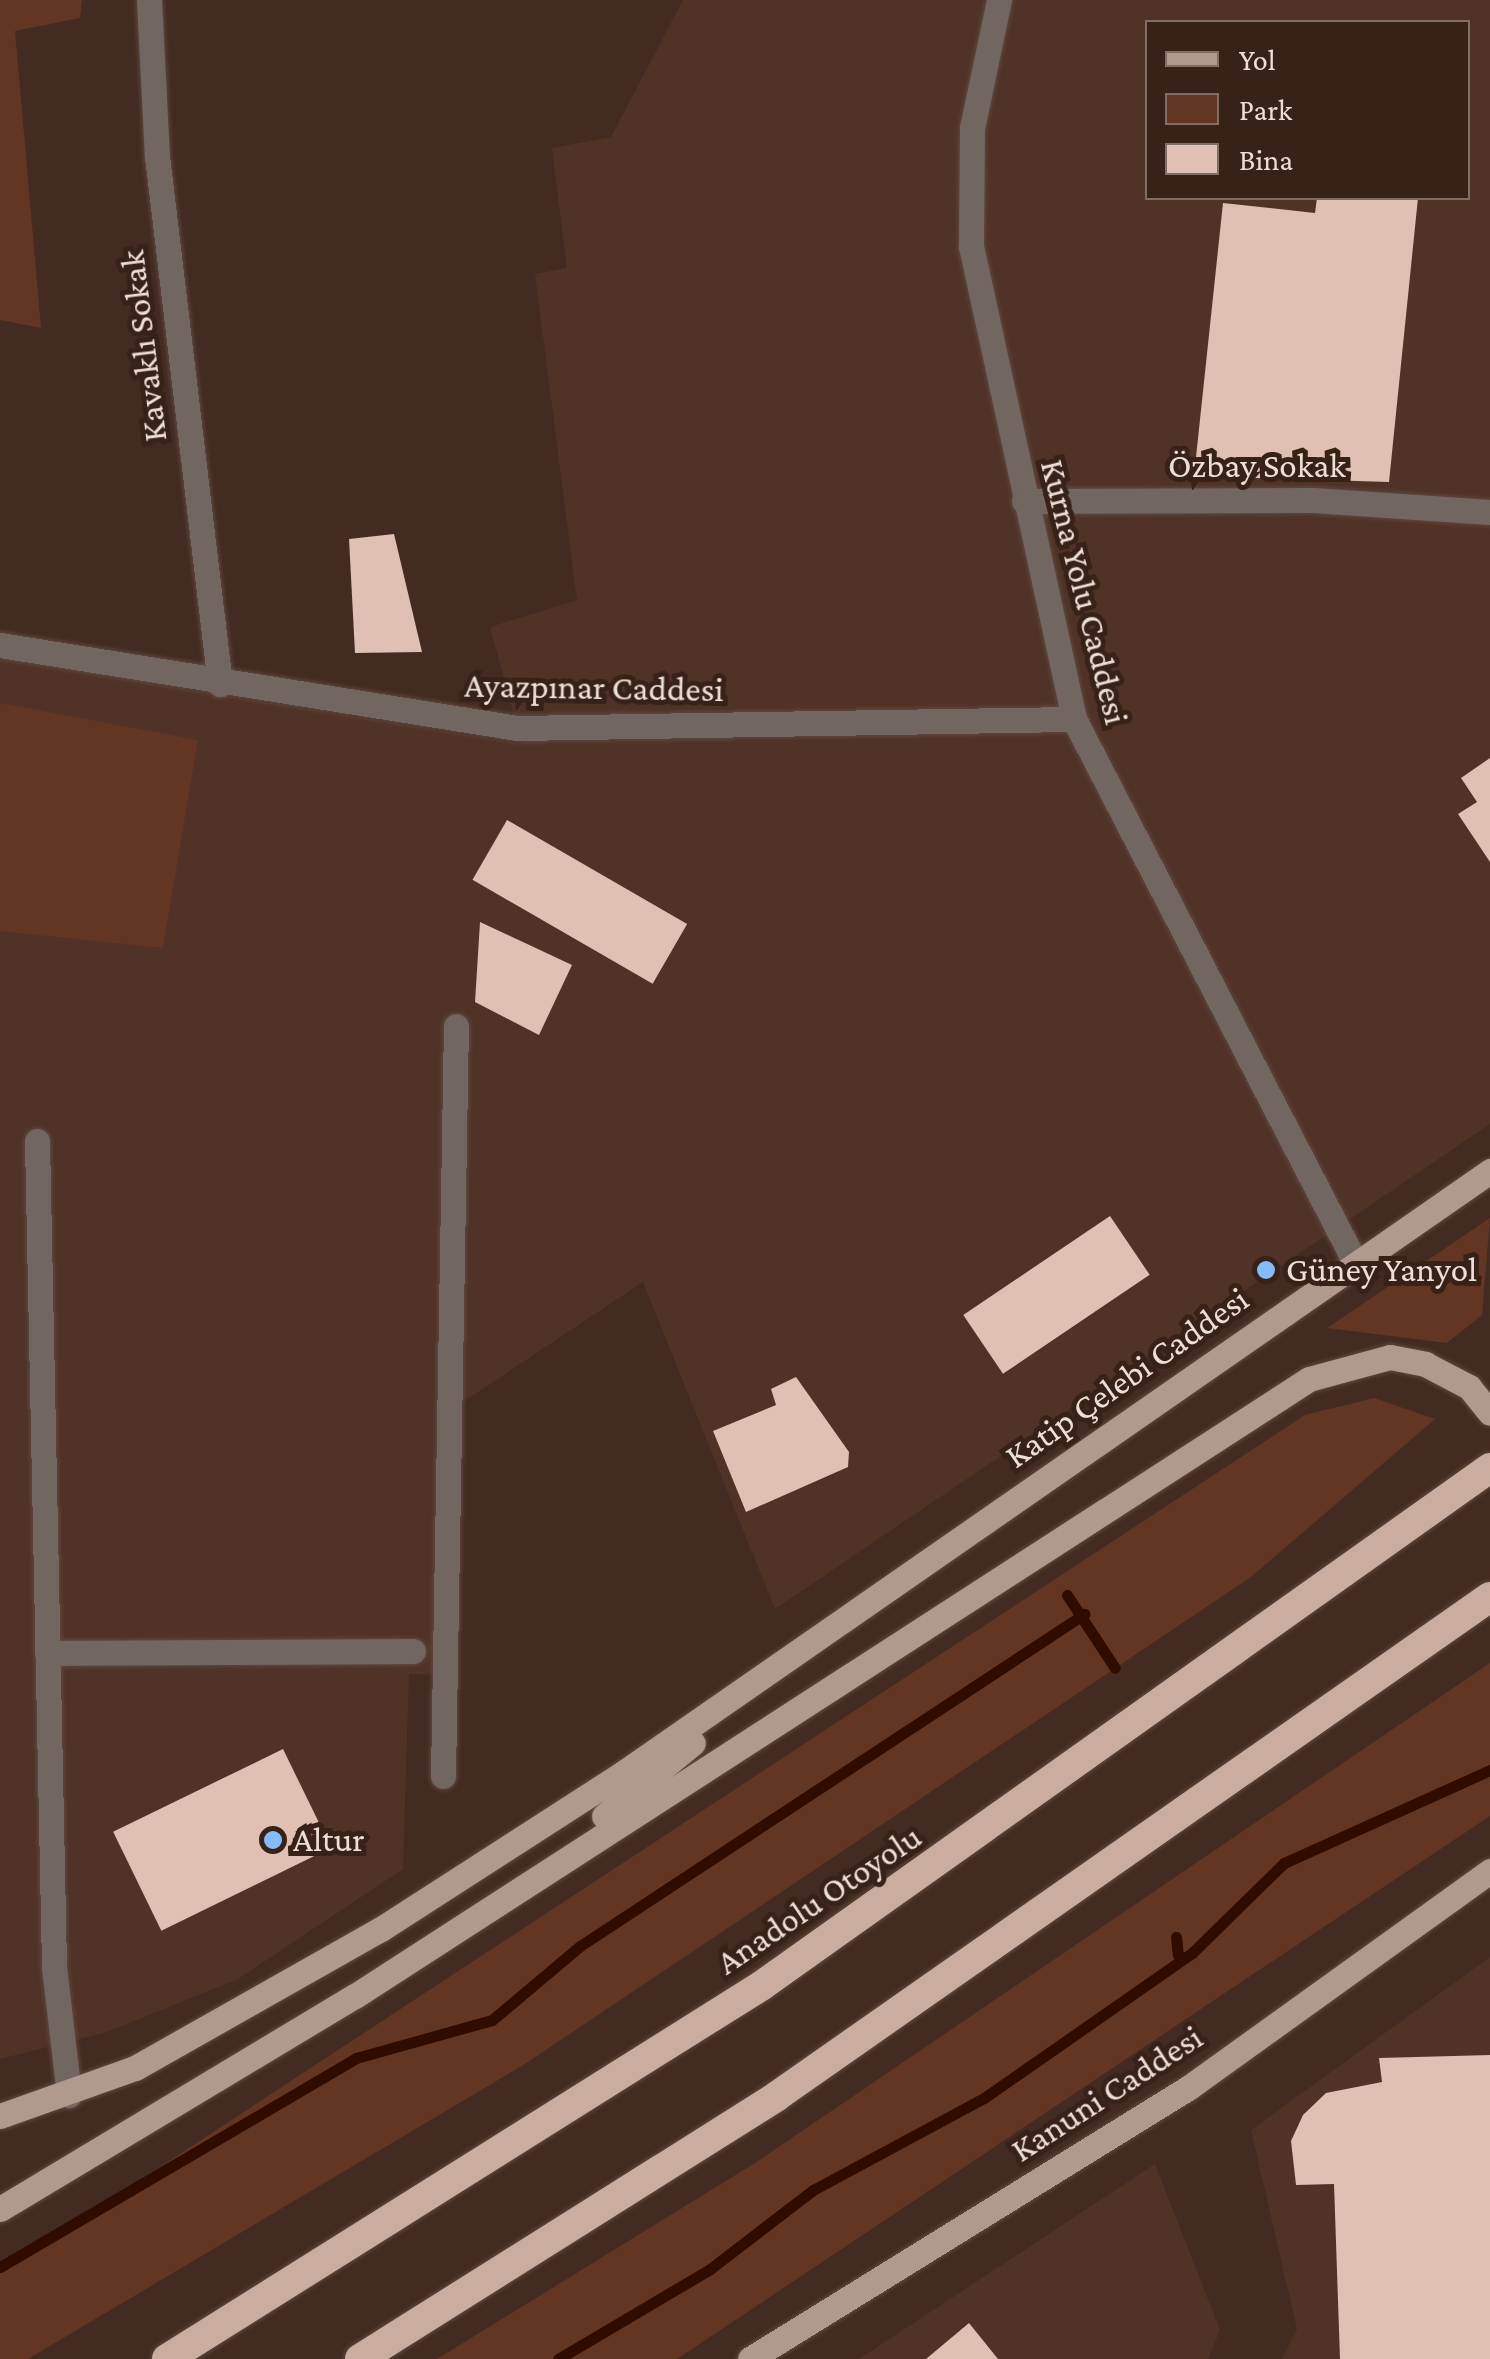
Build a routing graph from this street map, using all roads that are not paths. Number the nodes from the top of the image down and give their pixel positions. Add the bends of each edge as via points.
1 (149, 0) edge
2 (999, 0) edge
3 (1024, 501) junction
4 (1490, 512) edge
5 (0, 645) edge
6 (220, 684) junction
7 (1074, 719) junction
8 (456, 1026) dead end
9 (37, 1142) dead end
10 (1490, 1171) edge
11 (1355, 1262) junction
12 (1490, 1413) edge
13 (1490, 1468) edge
14 (1490, 1598) edge
15 (808, 1646) junction
16 (413, 1651) dead end
17 (48, 1653) junction
18 (442, 1776) dead end
19 (1490, 1872) edge
20 (512, 1894) junction
21 (68, 2095) junction
22 (0, 2116) edge
23 (0, 2208) edge
24 (167, 2359) edge
25 (360, 2359) edge
26 (750, 2359) edge

1 - 6 street, Kavaklı Sokak via 157,156
2 - 3 street, Kurna Yolu Caddesi via 972,128 971,246
3 - 4 street, Özbay Sokak via 1313,500
3 - 7 street, Kurna Yolu Caddesi
5 - 6 street, Ayazpınar Caddesi
6 - 7 street, Ayazpınar Caddesi via 517,728
7 - 11 street, Kurna Yolu Caddesi
8 - 18 street
9 - 17 street
10 - 11 main road, Katip Çelebi Caddesi
11 - 15 main road, Katip Çelebi Caddesi
12 - 20 main road via 1469,1387 1390,1358 1309,1379
13 - 24 highway, Anadolu Otoyolu via 761,1986
14 - 25 highway via 777,2096
15 - 20 main road
15 - 21 main road via 381,1928 222,2022
16 - 17 street
17 - 21 street via 54,1967
19 - 26 main road, Kanuni Caddesi via 1188,2088
20 - 23 main road via 156,2122
21 - 22 main road

